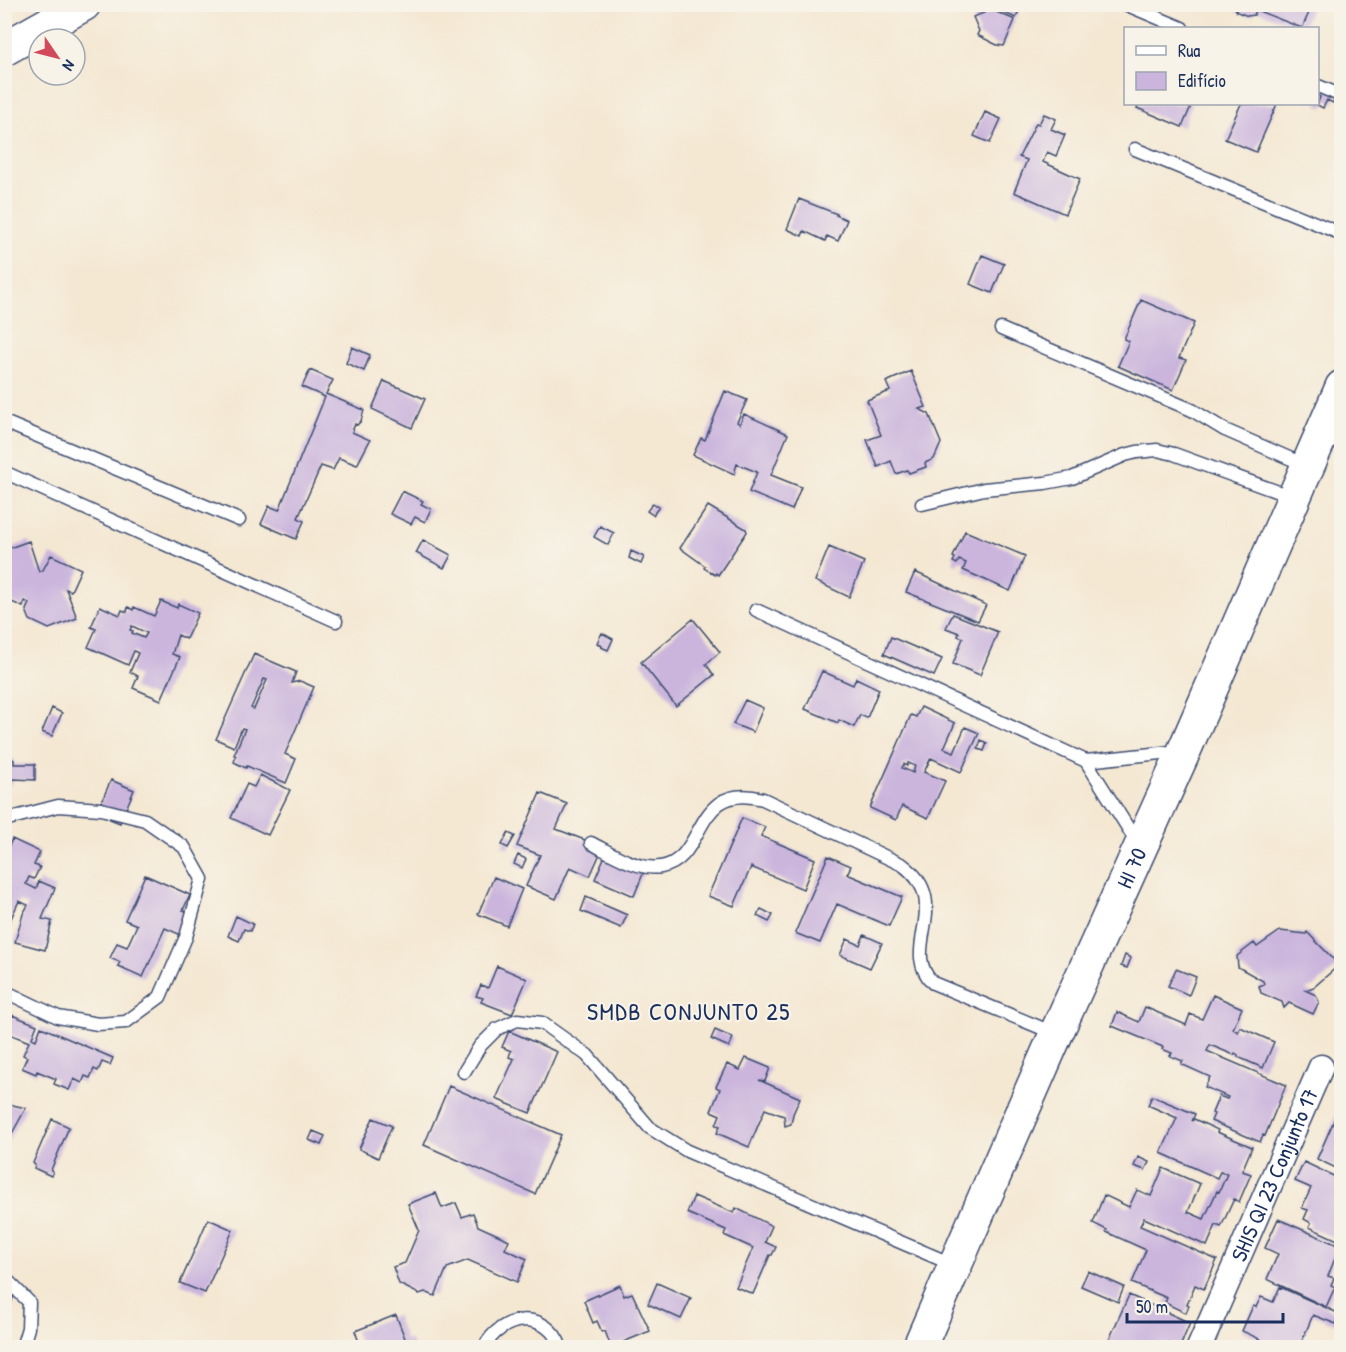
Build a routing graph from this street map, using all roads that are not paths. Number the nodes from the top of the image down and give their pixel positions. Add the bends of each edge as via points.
1 (84, 4) edge
2 (1125, 4) edge
3 (1180, 27) edge
4 (4, 49) edge
5 (1319, 87) edge
6 (1341, 96) edge
7 (1135, 149) dead end
8 (1341, 234) edge
9 (1001, 329) dead end
10 (1341, 387) edge
11 (4, 422) edge
12 (1306, 465) junction
13 (4, 472) edge
14 (1293, 498) junction
15 (922, 504) dead end
16 (238, 520) dead end
17 (756, 610) dead end
18 (336, 621) dead end
19 (1184, 751) junction
20 (1086, 761) junction
21 (4, 820) edge
22 (591, 843) dead end
23 (1140, 848) junction
24 (4, 991) edge
25 (1056, 1034) junction
26 (1321, 1067) dead end
27 (464, 1072) dead end
28 (954, 1266) junction
29 (4, 1280) edge
30 (22, 1347) edge
31 (484, 1347) edge
32 (561, 1347) edge
33 (919, 1347) edge
34 (1199, 1347) edge

1 - 4 street
2 - 3 lane
5 - 6 lane
7 - 8 lane
9 - 12 lane via 1192,410 1225,430
10 - 12 street, HI 70
11 - 16 lane
12 - 14 street, HI 70
13 - 18 lane
14 - 15 lane via 1157,450 1125,455 1072,477 984,489
14 - 19 street, HI 70
17 - 20 lane
19 - 20 lane
19 - 23 street, HI 70
20 - 23 lane
21 - 24 lane via 58,806 101,809 145,820 184,847 202,879 186,937 160,998 126,1022 98,1024 58,1017
22 - 25 lane via 635,864 661,868 685,854 706,814 721,802 748,795 763,799 914,873 923,886 927,905 921,963 933,983
23 - 25 street, HI 70
25 - 28 street, HI 70
26 - 34 street, SHIS QI 23 Conjunto 17
27 - 28 lane via 480,1046 497,1029 517,1020 542,1023 587,1055 650,1128 687,1151
28 - 33 street, HI 70
29 - 30 lane via 29,1302 28,1328
31 - 32 lane via 500,1327 525,1320 550,1330

